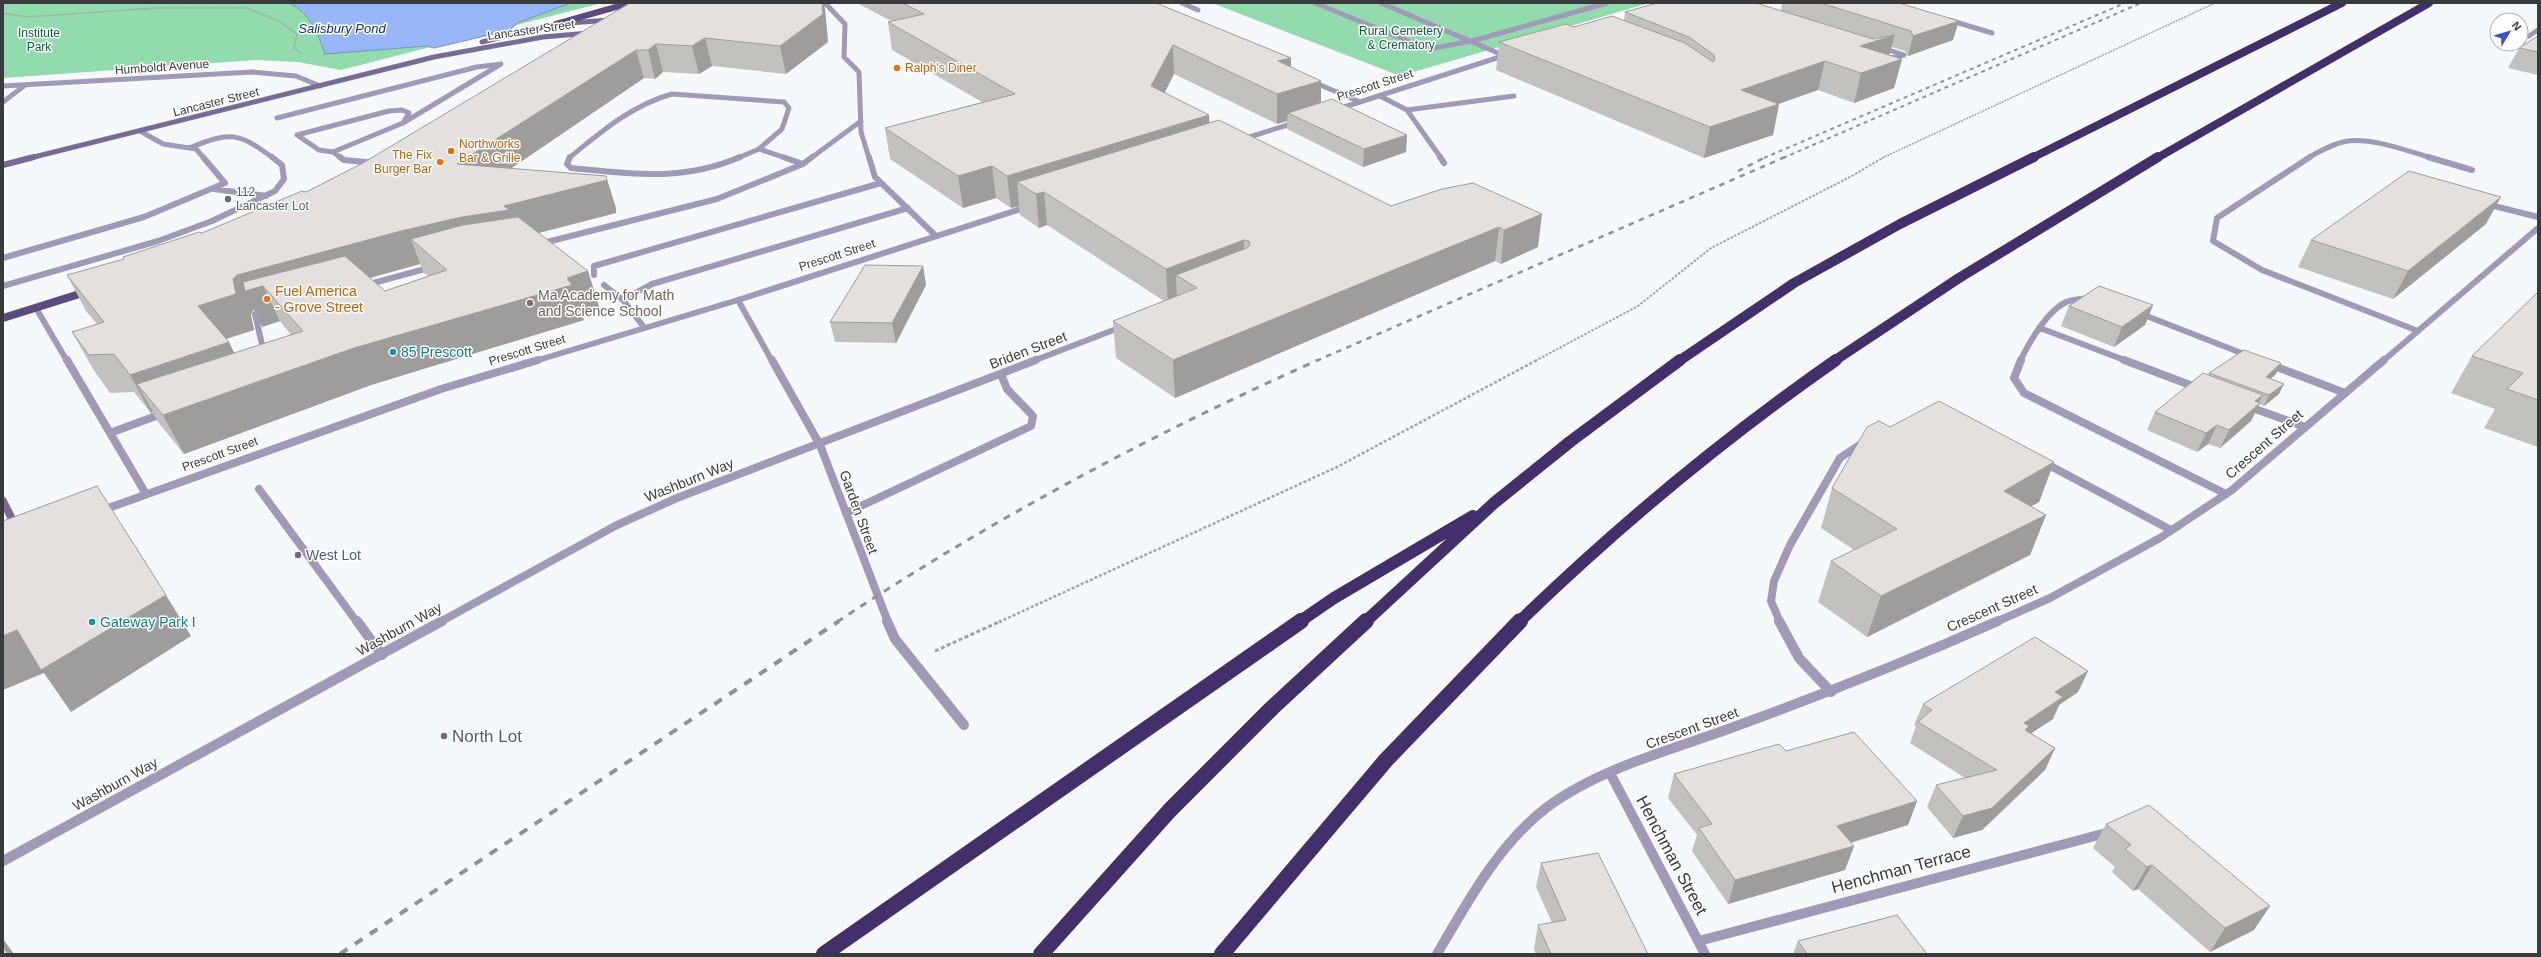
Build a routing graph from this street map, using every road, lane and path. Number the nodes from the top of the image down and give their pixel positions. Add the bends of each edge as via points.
1 (630, 3) edge
2 (825, 3) edge
3 (1182, 3) edge
4 (1315, 3) edge
5 (1381, 3) edge
6 (1607, 3) edge
7 (2215, 3) edge
8 (2342, 3) edge
9 (2429, 3) edge
10 (1198, 10) dead end
11 (3, 13) edge
12 (1942, 18) edge
13 (614, 20) edge
14 (556, 24) junction
15 (2538, 30) edge
16 (592, 33) edge
17 (1992, 33) dead end
18 (2529, 36) dead end
19 (1472, 41) junction
20 (1875, 46) dead end
21 (1513, 54) edge
22 (1505, 56) junction
23 (434, 57) junction
24 (308, 59) dead end
25 (1882, 60) edge
26 (1303, 78) edge
27 (25, 85) junction
28 (3, 86) edge
29 (320, 86) junction
30 (1380, 96) junction
31 (1514, 96) dead end
32 (3, 102) edge
33 (1360, 102) junction
34 (1407, 110) junction
35 (1332, 111) edge
36 (277, 118) dead end
37 (1303, 120) edge
38 (861, 121) junction
39 (403, 123) junction
40 (140, 131) junction
41 (1238, 141) edge
42 (189, 148) junction
43 (759, 149) junction
44 (333, 152) junction
45 (384, 163) edge
46 (1444, 163) dead end
47 (803, 164) junction
48 (3, 165) edge
49 (2472, 170) dead end
50 (881, 183) junction
51 (214, 189) junction
52 (266, 196) junction
53 (2478, 202) edge
54 (1035, 204) edge
55 (908, 208) junction
56 (2538, 217) edge
57 (2538, 228) edge
58 (936, 236) junction
59 (528, 247) edge
60 (3, 258) edge
61 (437, 266) edge
62 (594, 275) dead end
63 (604, 285) dead end
64 (3, 286) edge
65 (361, 286) edge
66 (96, 289) edge
67 (623, 300) junction
68 (738, 300) junction
69 (2096, 300) edge
70 (36, 308) junction
71 (271, 310) edge
72 (2132, 311) edge
73 (3, 318) edge
74 (1135, 322) edge
75 (644, 326) junction
76 (2040, 328) junction
77 (2418, 331) junction
78 (2256, 359) edge
79 (2264, 362) edge
80 (266, 363) edge
81 (1001, 374) junction
82 (2208, 391) edge
83 (2345, 393) junction
84 (2237, 402) edge
85 (175, 410) edge
86 (2305, 427) junction
87 (110, 433) junction
88 (1872, 437) edge
89 (820, 445) junction
90 (2035, 458) edge
91 (259, 489) dead end
92 (146, 494) junction
93 (2226, 494) junction
94 (3, 501) edge
95 (1494, 503) junction
96 (95, 513) edge
97 (846, 513) junction
98 (2171, 530) junction
99 (20, 534) edge
100 (382, 655) junction
101 (913, 661) junction
102 (1831, 692) junction
103 (964, 726) dead end
104 (1610, 773) junction
105 (2112, 831) edge
106 (3, 861) edge
107 (1699, 941) junction
108 (824, 954) edge
109 (1041, 954) edge
110 (1222, 954) edge
111 (1437, 954) edge
112 (1705, 954) edge

1 - 14 main road
2 - 38 street via 845,24 844,57 859,72
3 - 10 street
4 - 19 street via 1413,43 1434,48
5 - 19 street
6 - 19 street
7 - 101 path via 1889,154 1852,176 1711,248 1638,306 1337,467
8 - 95 highway via 1900,224 1794,283 1673,365 1571,441
9 - 110 highway via 1969,269 1806,380 1691,468 1582,561 1437,703 1302,854
11 - 24 path via 27,17 156,8 246,8 279,21 297,34 294,48
12 - 17 street
13 - 14 main road, Lancaster Street
14 - 23 main road, Lancaster Street
15 - 18 street
16 - 23 main road, Lancaster Street via 543,36
19 - 22 street
20 - 25 street via 1904,55
21 - 22 street, Prescott Street
22 - 30 street, Prescott Street
23 - 29 main road, Lancaster Street
26 - 33 street
27 - 28 street, Humboldt Avenue
27 - 29 street, Humboldt Avenue via 257,72 291,74 304,77
27 - 32 street
29 - 40 main road, Lancaster Street
30 - 33 street, Prescott Street
30 - 34 street
31 - 34 street
33 - 35 street, Prescott Street
34 - 46 street
36 - 39 street via 477,67 501,64
37 - 41 street
38 - 47 street
38 - 50 street via 861,132 875,177
39 - 44 street
39 - 44 street via 409,113 402,110 389,111 297,135 319,150
40 - 42 street via 163,144
40 - 48 main road, Lancaster Street
42 - 51 street via 196,149 225,183
42 - 52 street via 220,136 237,135 248,139 282,165 284,179 275,191
43 - 43 street via 782,129 789,108 784,102 672,94 641,105 569,158 567,164 571,168 579,169 662,175 688,173 728,163
43 - 47 street
44 - 45 street via 344,160
47 - 59 street via 717,199
49 - 77 street via 2380,145 2347,141 2320,152 2217,218 2213,240 2262,270
50 - 55 street
50 - 62 street via 594,266
51 - 52 street
51 - 60 street via 157,213
52 - 64 street via 212,221 158,241
53 - 56 street
54 - 58 street, Prescott Street
55 - 58 street
55 - 67 street via 652,284
57 - 77 street, Crescent Street
58 - 68 street, Prescott Street
61 - 65 street
63 - 67 street
66 - 70 main road
67 - 75 street
68 - 75 street, Prescott Street
68 - 89 street, Garden Street
69 - 76 street via 2089,298 2066,302
70 - 73 main road
70 - 87 street
71 - 80 street via 256,314
72 - 78 street
74 - 81 street, Briden Street
75 - 92 street, Prescott Street via 433,391
76 - 82 street
76 - 93 street via 2016,367 2014,378 2024,393
77 - 83 street, Crescent Street
79 - 83 street
81 - 89 street, Briden Street
81 - 97 street via 1007,389 1033,416 1031,426
83 - 86 street, Crescent Street
84 - 86 street
85 - 87 street
86 - 93 street, Crescent Street
87 - 92 street
88 - 102 street via 1840,458 1790,545 1774,580 1770,601 1799,658
89 - 97 street, Garden Street
89 - 100 street, Washburn Way via 677,498 617,525
90 - 98 street
91 - 100 street
92 - 96 street, Prescott Street
93 - 98 street, Crescent Street
94 - 99 main road
95 - 108 highway via 1328,602
95 - 109 highway via 1272,708 1170,810
97 - 101 street, Garden Street via 894,639
98 - 102 street, Crescent Street via 2050,598
100 - 106 street, Washburn Way
101 - 103 street, Garden Street
102 - 104 street, Crescent Street
104 - 107 street, Henchman Street
104 - 111 street, Crescent Street via 1556,802 1511,841 1466,904
105 - 107 street, Henchman Terrace
107 - 112 street, Henchman Street

